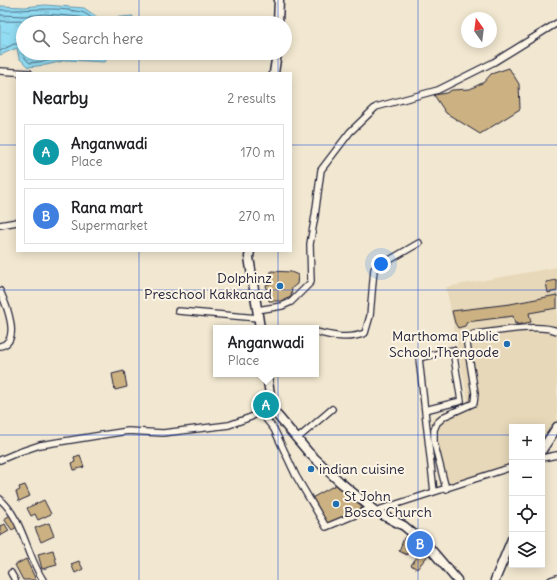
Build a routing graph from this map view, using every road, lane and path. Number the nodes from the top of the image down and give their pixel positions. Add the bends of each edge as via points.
1 (279, 0) edge
2 (278, 16) edge
3 (557, 23) edge
4 (276, 60) edge
5 (0, 71) edge
6 (16, 72) edge
7 (274, 72) edge
8 (16, 222) edge
9 (0, 225) edge
10 (419, 243) dead end
11 (250, 252) edge
12 (0, 291) edge
13 (178, 311) dead end
14 (258, 314) junction
15 (260, 325) edge
16 (557, 331) edge
17 (319, 333) edge
18 (0, 346) edge
19 (267, 377) edge
20 (268, 409) junction
21 (332, 409) dead end
22 (425, 410) junction
23 (557, 427) edge
24 (297, 438) junction
25 (545, 445) edge
26 (557, 456) edge
27 (545, 458) edge
28 (0, 460) edge
29 (509, 468) edge
30 (446, 489) junction
31 (434, 492) junction
32 (0, 499) edge
33 (374, 510) junction
34 (509, 546) edge
35 (11, 573) dead end
36 (557, 578) edge
37 (15, 580) edge
38 (43, 580) edge
39 (457, 580) edge
40 (495, 580) edge
41 (551, 580) edge

1 - 2 main road
3 - 14 street via 494,62 438,90 376,107 350,132 321,170 310,244 311,282 291,302
4 - 7 main road
5 - 6 street
8 - 9 street
10 - 17 street via 374,269 370,316 365,333 356,337
11 - 14 main road
12 - 18 street via 12,329 10,340 4,346
13 - 14 street
14 - 15 main road
16 - 30 street via 539,327 474,334 469,337 467,344 475,393 474,403 445,416 434,430 434,442
19 - 20 main road
20 - 24 main road
20 - 28 street via 229,425 163,433 128,431 40,445
20 - 33 street via 266,418 326,527
21 - 24 street
22 - 22 street via 419,358 453,350 461,401
22 - 31 street
23 - 25 main road
24 - 33 main road via 340,482
26 - 27 street
29 - 30 street
30 - 31 street
31 - 33 street
32 - 38 street via 16,520
33 - 39 main road via 404,526 428,546
34 - 40 main road
35 - 37 street
36 - 41 street

